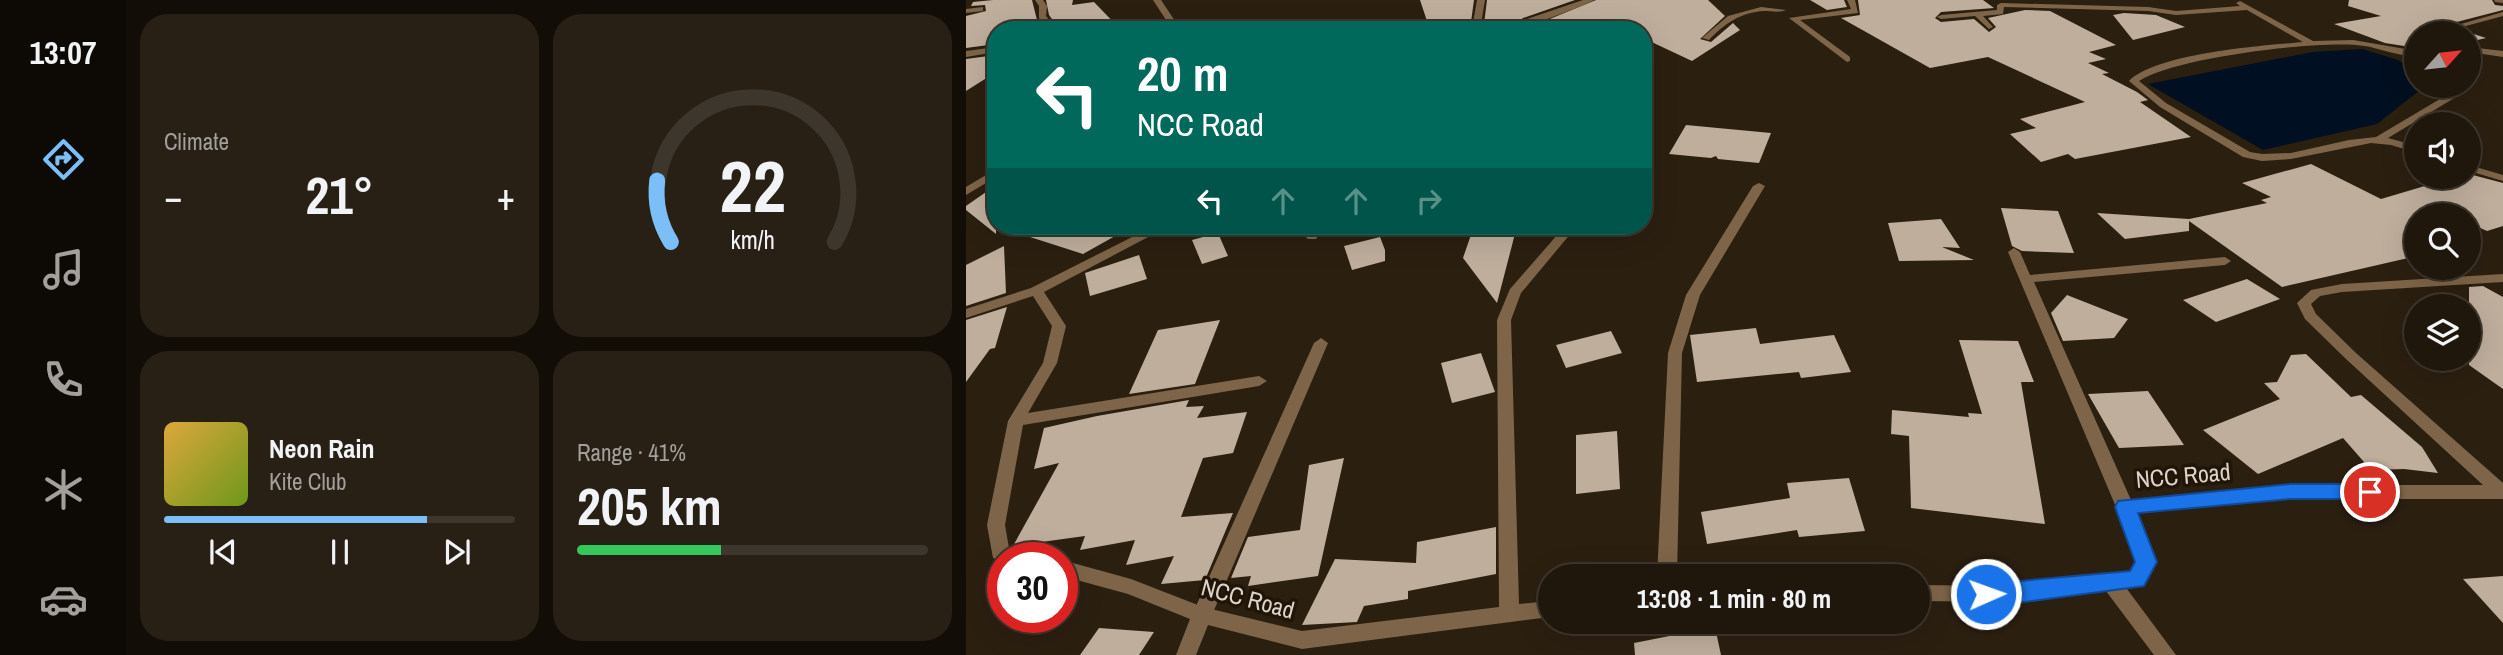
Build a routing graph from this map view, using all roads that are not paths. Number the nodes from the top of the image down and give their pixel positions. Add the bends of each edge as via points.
1 (1039, 0) edge
2 (1157, 0) edge
3 (1481, 0) edge
4 (1590, 0) edge
5 (1769, 0) edge
6 (1851, 0) edge
7 (2236, 0) edge
8 (2248, 8) junction
9 (980, 9) dead end
10 (966, 10) edge
11 (1782, 10) junction
12 (1976, 13) junction
13 (2503, 14) edge
14 (1941, 17) dead end
15 (1793, 18) junction
16 (1046, 21) edge
17 (1171, 21) dead end
18 (1478, 21) edge
19 (1530, 21) edge
20 (2477, 21) edge
21 (1989, 27) dead end
22 (1706, 38) dead end
23 (2312, 44) junction
24 (987, 50) edge
25 (2482, 51) edge
26 (2397, 52) junction
27 (2404, 53) edge
28 (966, 54) edge
29 (2503, 54) edge
30 (2404, 56) edge
31 (1847, 60) dead end
32 (2449, 98) edge
33 (2378, 140) junction
34 (2404, 147) edge
35 (2481, 172) edge
36 (987, 178) edge
37 (2503, 178) edge
38 (1759, 186) dead end
39 (966, 192) edge
40 (1145, 235) edge
41 (1563, 235) edge
42 (2014, 252) dead end
43 (2225, 261) dead end
44 (2503, 278) edge
45 (2026, 279) junction
46 (1036, 291) junction
47 (966, 314) edge
48 (1321, 343) dead end
49 (1259, 381) dead end
50 (1016, 421) junction
51 (2503, 492) edge
52 (2125, 507) junction
53 (998, 542) edge
54 (1667, 564) edge
55 (1078, 572) edge
56 (2110, 583) junction
57 (1930, 593) edge
58 (1538, 610) edge
59 (1509, 614) junction
60 (1202, 615) junction
61 (1186, 655) edge
62 (2166, 655) edge

1 - 16 street
2 - 17 street
3 - 18 street
4 - 19 street
5 - 11 street
6 - 15 street via 1855,11
7 - 8 street
8 - 12 street via 2176,13 2025,4
8 - 23 street
9 - 10 street
11 - 15 street
11 - 22 street via 1762,6 1743,12
12 - 14 street
12 - 21 street
13 - 20 street
15 - 31 street
23 - 26 street via 2356,42
23 - 33 street via 2197,59 2145,72 2133,81 2174,112 2255,157 2287,158
24 - 28 street
25 - 29 street
26 - 27 street
26 - 30 street
32 - 33 street
33 - 34 street
35 - 37 street
36 - 39 street
38 - 54 street via 1693,295 1675,353
40 - 46 street
41 - 59 street via 1515,292 1504,320
42 - 45 street
43 - 45 street
44 - 51 street via 2342,288 2316,293 2304,303 2310,316 2351,356
45 - 52 street
46 - 47 street
46 - 50 street via 1059,326 1050,363
48 - 60 street
49 - 50 street
50 - 53 street via 996,525
51 - 52 street, NCC Road via 2290,492
52 - 56 street, NCC Road via 2146,562 2136,580
55 - 60 street, NCC Road
56 - 57 street, NCC Road via 2009,594
56 - 62 street
58 - 59 street, NCC Road
59 - 60 street, NCC Road via 1302,640
60 - 61 street

